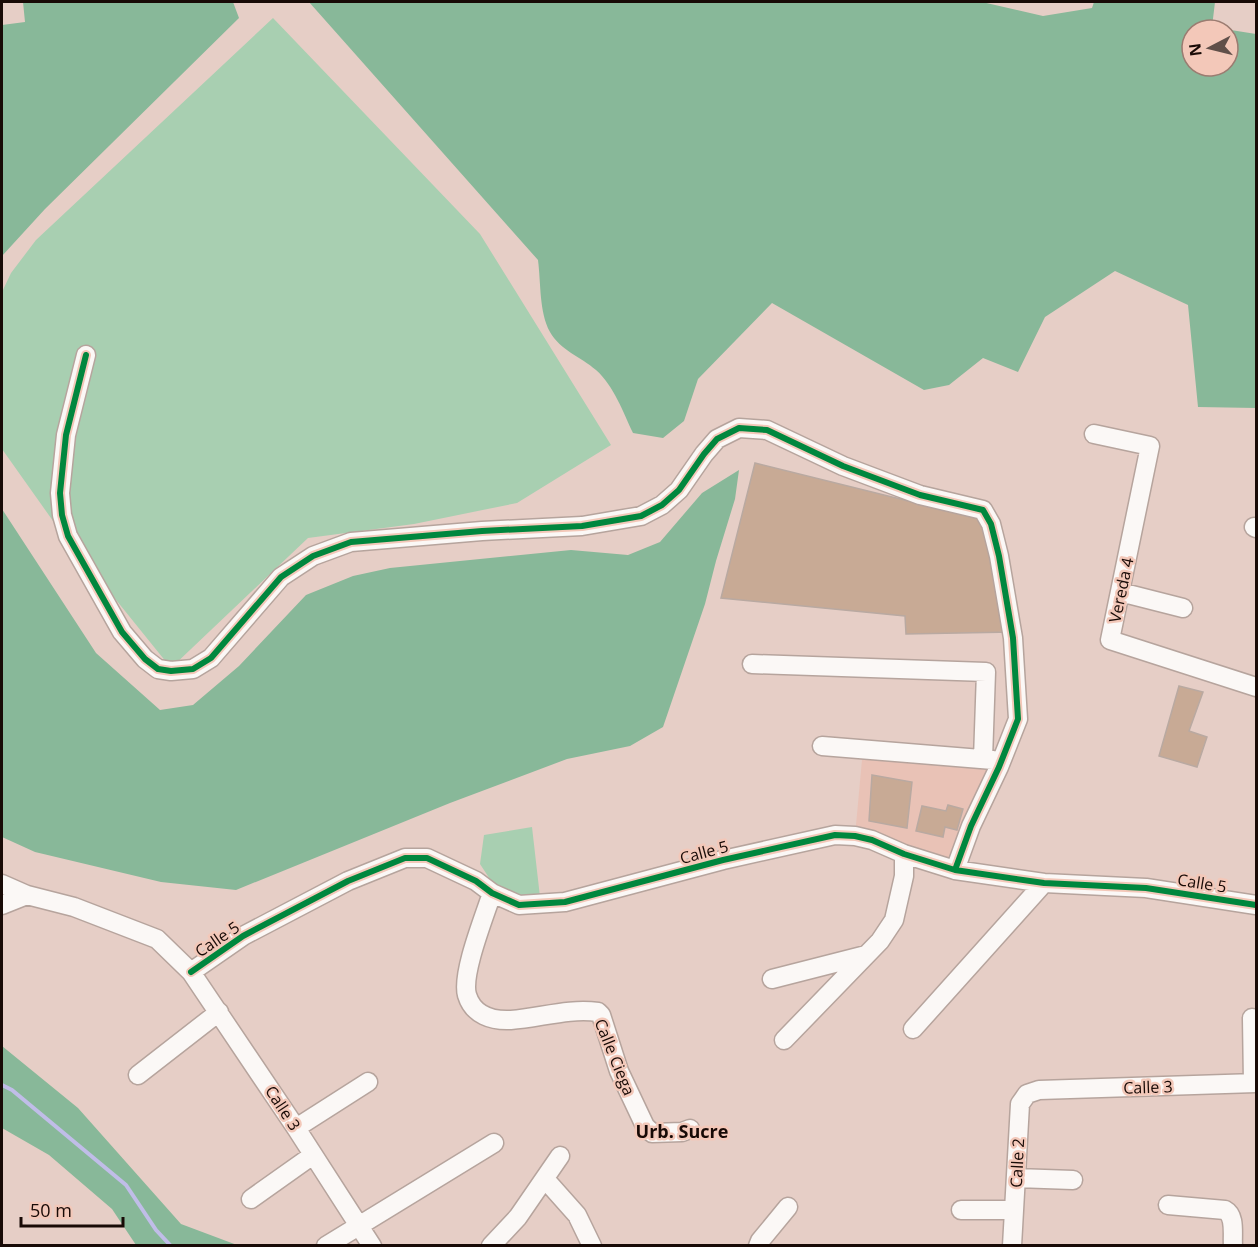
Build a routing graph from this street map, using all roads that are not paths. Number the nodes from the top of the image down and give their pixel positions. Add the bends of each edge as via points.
1 (86, 355) dead end
2 (1094, 434) dead end
3 (1120, 592) junction
4 (1183, 609) dead end
5 (752, 664) dead end
6 (1257, 687) edge
7 (822, 746) dead end
8 (983, 759) junction
9 (1002, 760) junction
10 (904, 854) junction
11 (955, 870) junction
12 (1044, 883) junction
13 (2, 884) edge
14 (492, 893) junction
15 (27, 895) junction
16 (2, 905) edge
17 (1257, 905) edge
18 (866, 955) junction
19 (191, 972) junction
20 (772, 980) dead end
21 (219, 1012) junction
22 (1252, 1018) dead end
23 (913, 1029) dead end
24 (784, 1040) dead end
25 (138, 1075) dead end
26 (368, 1082) dead end
27 (1255, 1083) edge
28 (1039, 1090) joint
29 (296, 1128) junction
30 (690, 1130) dead end
31 (494, 1143) dead end
32 (312, 1155) junction
33 (560, 1156) dead end
34 (1016, 1178) junction
35 (545, 1179) junction
36 (1073, 1180) dead end
37 (251, 1199) dead end
38 (1167, 1205) dead end
39 (788, 1207) dead end
40 (961, 1210) dead end
41 (1014, 1210) junction
42 (359, 1226) junction
43 (326, 1245) edge
44 (372, 1245) edge
45 (491, 1245) edge
46 (592, 1245) edge
47 (758, 1245) edge
48 (1012, 1245) edge
49 (1233, 1245) edge

1 - 9 street via 66,435 60,493 62,515 68,536 122,632 158,669 193,669 211,658 281,577 313,556 351,542 582,526 641,516 679,490 717,439 739,428 767,430 843,466 920,495 983,510 999,556 1017,689 1018,719
2 - 3 street, Vereda 4 via 1150,446
3 - 4 street
3 - 6 street, Vereda 4 via 1110,640
5 - 8 street via 986,672
7 - 8 street
8 - 9 street
9 - 11 street
10 - 11 street, Calle 5
10 - 14 street, Calle 5 via 872,840 835,835 565,902 519,905
10 - 18 street via 904,876 894,920
11 - 12 street, Calle 5
12 - 17 street, Calle 5 via 1146,888
12 - 23 street
13 - 15 street, Calle 3
14 - 19 street, Calle 5 via 427,858 405,858 348,881 254,931
14 - 30 street, Calle Ciega via 468,970 467,995 476,1011 491,1020 594,1011 601,1015 619,1071 645,1126 652,1132
15 - 16 street
15 - 19 street, Calle 3 via 74,907 157,939
18 - 20 street
18 - 24 street
19 - 21 street, Calle 3
21 - 25 street
21 - 29 street, Calle 3
22 - 27 street
26 - 29 street
27 - 28 street, Calle 3
28 - 34 street, Calle 2 via 1028,1094 1020,1104
29 - 32 street, Calle 3
31 - 42 street
32 - 37 street
32 - 42 street, Calle 3
33 - 35 street
34 - 36 street
34 - 41 street, Calle 2
35 - 45 street via 518,1217
35 - 46 street via 577,1215
38 - 49 street via 1229,1212
39 - 47 street
40 - 41 street
41 - 48 street, Calle 2
42 - 43 street
42 - 44 street, Calle 3

